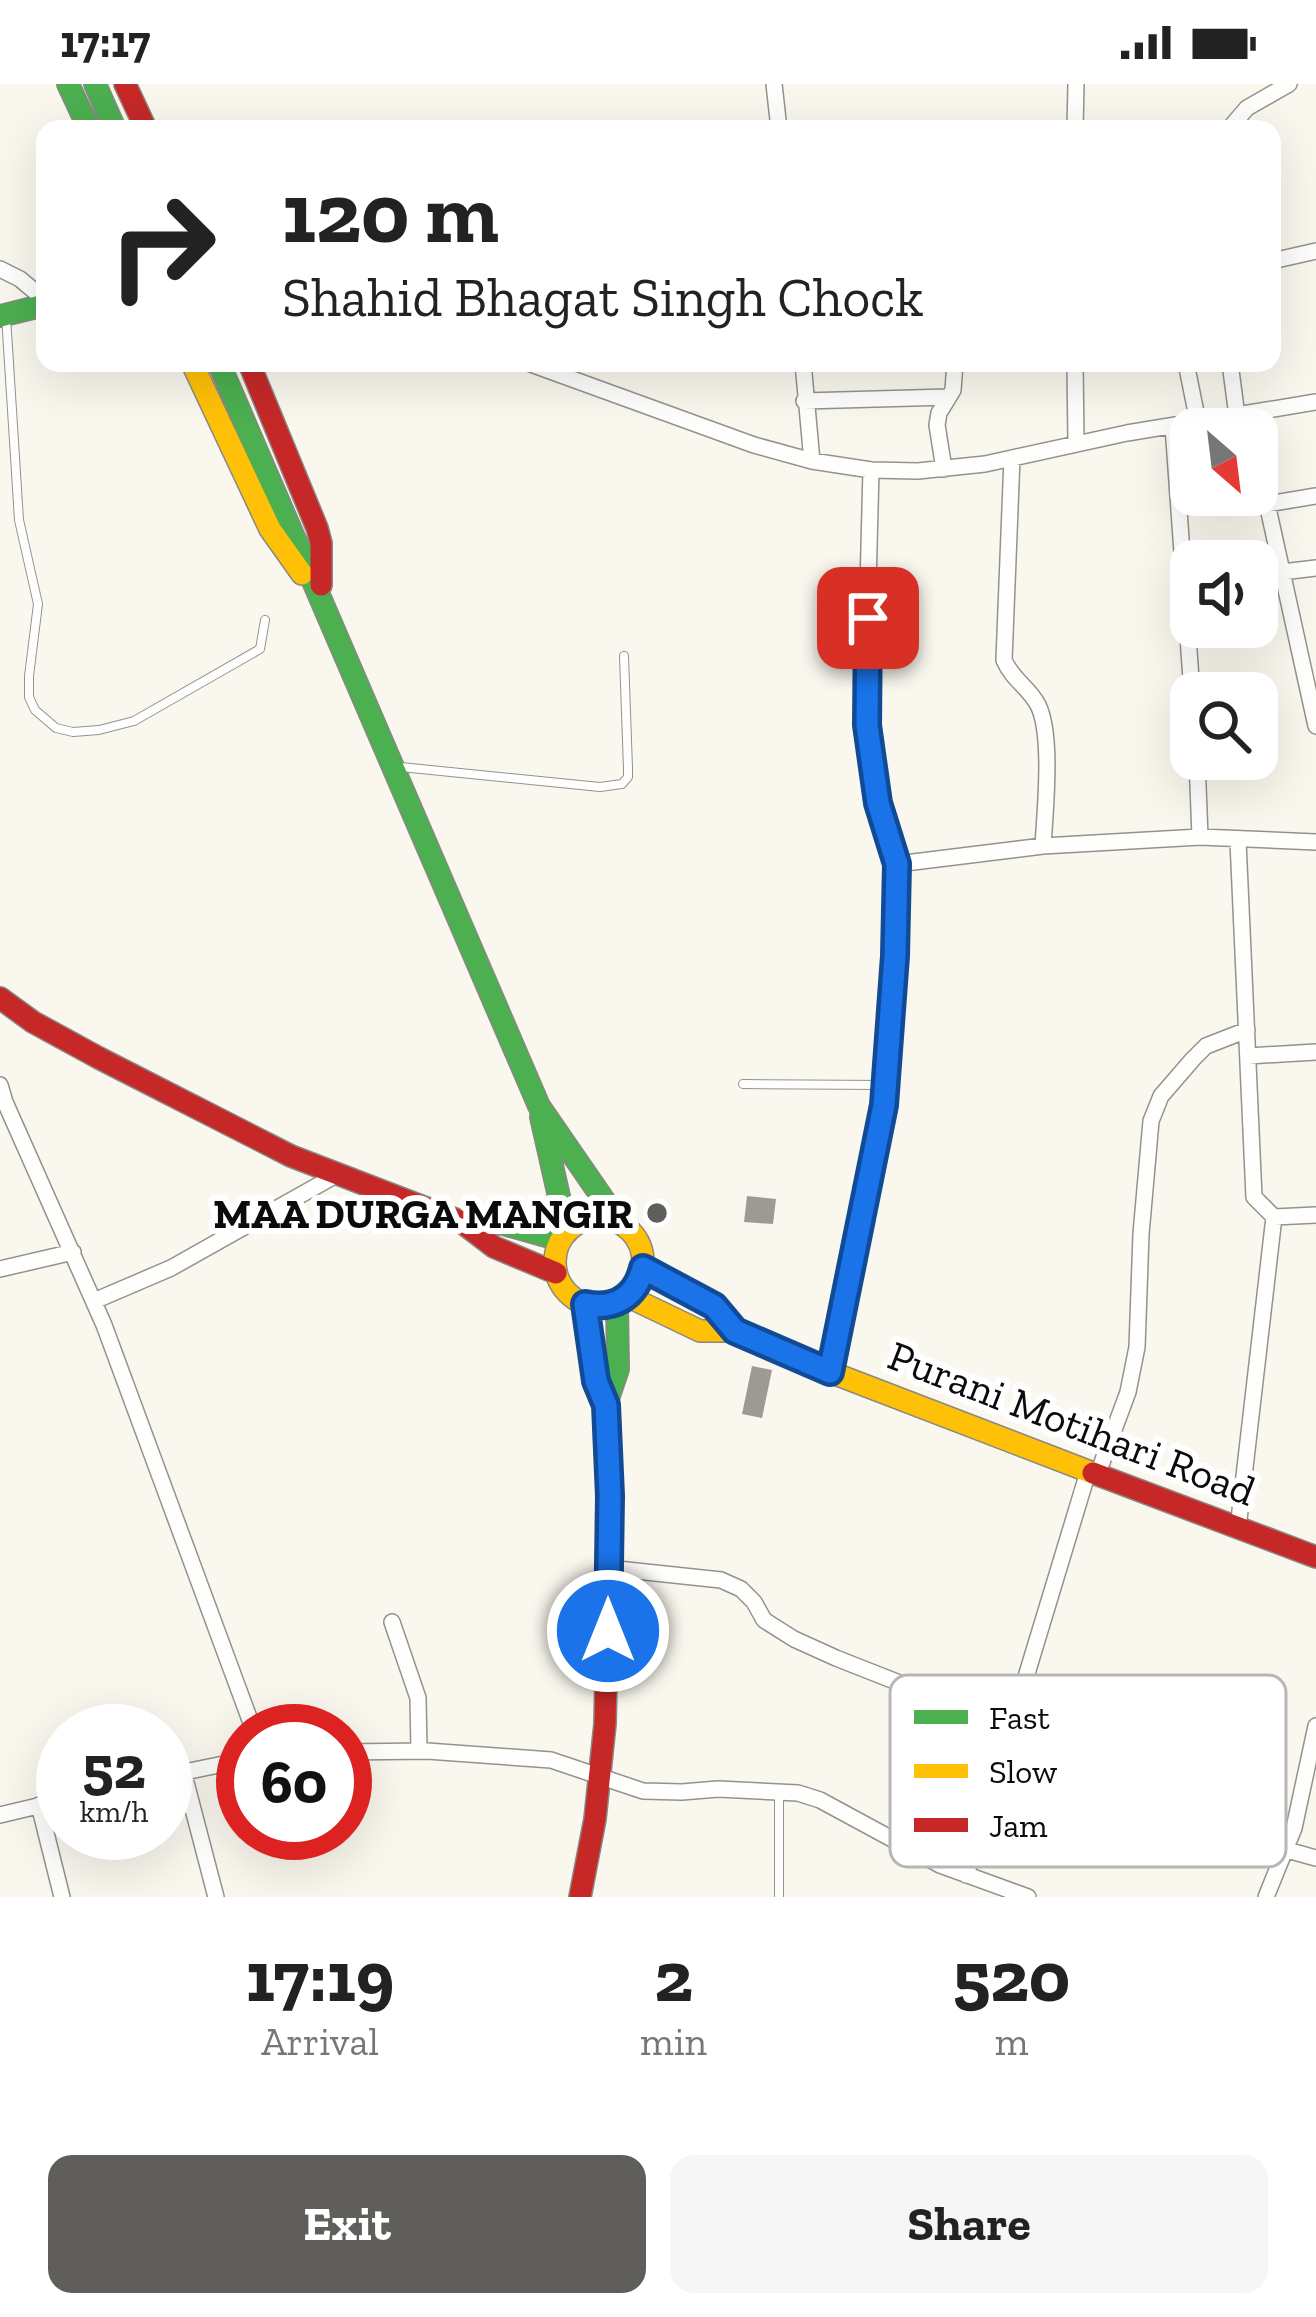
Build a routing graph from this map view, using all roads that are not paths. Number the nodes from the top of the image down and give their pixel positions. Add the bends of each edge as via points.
1 (68, 84) edge
2 (95, 84) edge
3 (125, 84) edge
4 (774, 84) edge
5 (1076, 84) edge
6 (1289, 84) edge
7 (85, 120) edge
8 (111, 120) edge
9 (142, 120) edge
10 (778, 120) edge
11 (1075, 120) edge
12 (1237, 120) edge
13 (1316, 250) edge
14 (1281, 259) edge
15 (0, 269) edge
16 (36, 294) edge
17 (36, 305) edge
18 (3, 315) edge
19 (196, 372) edge
20 (223, 372) edge
21 (254, 372) edge
22 (553, 372) edge
23 (803, 372) edge
24 (954, 372) edge
25 (1075, 372) edge
26 (1188, 372) edge
27 (1232, 372) edge
28 (948, 398) junction
29 (804, 400) junction
30 (1316, 402) edge
31 (1195, 408) edge
32 (1242, 408) edge
33 (1278, 412) edge
34 (1170, 427) edge
35 (1076, 443) junction
36 (1012, 458) junction
37 (812, 461) junction
38 (944, 469) junction
39 (871, 470) junction
40 (1316, 496) edge
41 (1278, 502) edge
42 (1179, 516) edge
43 (1270, 516) edge
44 (1316, 568) edge
45 (1282, 572) junction
46 (320, 594) junction
47 (265, 620) dead end
48 (624, 656) dead end
49 (1191, 672) edge
50 (1316, 726) edge
51 (393, 766) junction
52 (1198, 780) edge
53 (1200, 837) junction
54 (1238, 841) junction
55 (1316, 842) edge
56 (1043, 846) junction
57 (897, 864) junction
58 (0, 998) edge
59 (1247, 1030) junction
60 (1316, 1052) edge
61 (1248, 1056) junction
62 (743, 1084) dead end
63 (0, 1085) edge
64 (886, 1085) junction
65 (539, 1106) junction
66 (338, 1174) junction
67 (1316, 1215) edge
68 (1274, 1217) junction
69 (460, 1221) junction
70 (619, 1222) junction
71 (564, 1236) junction
72 (73, 1252) junction
73 (643, 1268) junction
74 (0, 1269) edge
75 (556, 1273) junction
76 (622, 1299) junction
77 (94, 1300) junction
78 (585, 1304) junction
79 (735, 1331) junction
80 (830, 1372) junction
81 (606, 1405) junction
82 (1092, 1474) junction
83 (1238, 1528) junction
84 (1316, 1557) edge
85 (608, 1568) junction
86 (392, 1622) dead end
87 (1028, 1675) edge
88 (890, 1679) edge
89 (244, 1704) edge
90 (1316, 1726) edge
91 (419, 1750) junction
92 (372, 1751) edge
93 (601, 1775) junction
94 (778, 1790) junction
95 (36, 1806) edge
96 (192, 1806) edge
97 (0, 1814) edge
98 (890, 1838) edge
99 (1287, 1850) joint
100 (1316, 1858) edge
101 (53, 1860) edge
102 (945, 1867) edge
103 (968, 1867) edge
104 (1279, 1867) edge
105 (966, 1875) junction
106 (62, 1897) edge
107 (216, 1897) edge
108 (580, 1897) edge
109 (779, 1897) edge
110 (1028, 1897) edge
111 (1266, 1897) edge

1 - 7 main road
2 - 8 main road
3 - 9 main road
4 - 10 street
5 - 11 street
6 - 12 street
13 - 14 street
15 - 16 street
17 - 18 main road
18 - 47 lane via 19,520 38,604 29,676 35,710 73,732 134,721 260,649
19 - 46 main road via 270,530
20 - 46 main road
21 - 46 main road via 317,528
22 - 37 street
23 - 29 street
24 - 28 street
25 - 35 street
26 - 31 street
27 - 32 street
28 - 29 street
28 - 38 street via 937,425
29 - 37 street
30 - 33 street
34 - 35 street
35 - 36 street
36 - 38 street
36 - 56 street via 1004,660 1042,718
37 - 39 street
38 - 39 street
39 - 57 street via 867,725
40 - 41 street
42 - 49 street
43 - 45 street
44 - 45 street
45 - 50 street
46 - 51 main road
48 - 51 lane via 622,784
51 - 65 main road
52 - 53 street
53 - 54 street
53 - 56 street
54 - 55 street
54 - 59 street
56 - 57 street
57 - 64 street
58 - 66 main road via 99,1058
59 - 61 street
59 - 82 street via 1192,1059 1151,1121 1137,1347 1128,1392
60 - 61 street
61 - 68 street via 1254,1197
62 - 64 lane
63 - 72 street
64 - 80 street
65 - 70 main road
65 - 71 main road
66 - 69 main road
66 - 77 street via 172,1268
67 - 68 street
68 - 83 street
69 - 71 main road
69 - 75 main road via 494,1247
70 - 71 main road via 586,1220
70 - 73 main road via 635,1236
71 - 75 main road
72 - 74 street
72 - 77 street
73 - 76 main road
73 - 79 main road, Purani Motihari Road via 714,1306
75 - 78 main road
76 - 78 main road
76 - 79 main road, Purani Motihari Road via 700,1331
76 - 81 main road via 618,1369
77 - 89 street
78 - 81 main road
79 - 80 main road, Purani Motihari Road
80 - 82 main road, Purani Motihari Road
81 - 85 main road
82 - 83 main road, Purani Motihari Road
82 - 87 street
83 - 84 main road, Purani Motihari Road
85 - 88 street via 721,1580 794,1639
85 - 93 main road
86 - 91 street via 418,1698
90 - 99 street
91 - 92 street
91 - 93 street via 550,1760
93 - 94 street via 643,1791
93 - 108 main road
94 - 98 street via 820,1800
94 - 109 lane
95 - 97 street
96 - 107 street
99 - 100 street
101 - 106 street
102 - 105 street
103 - 105 street
104 - 111 street
105 - 110 street

